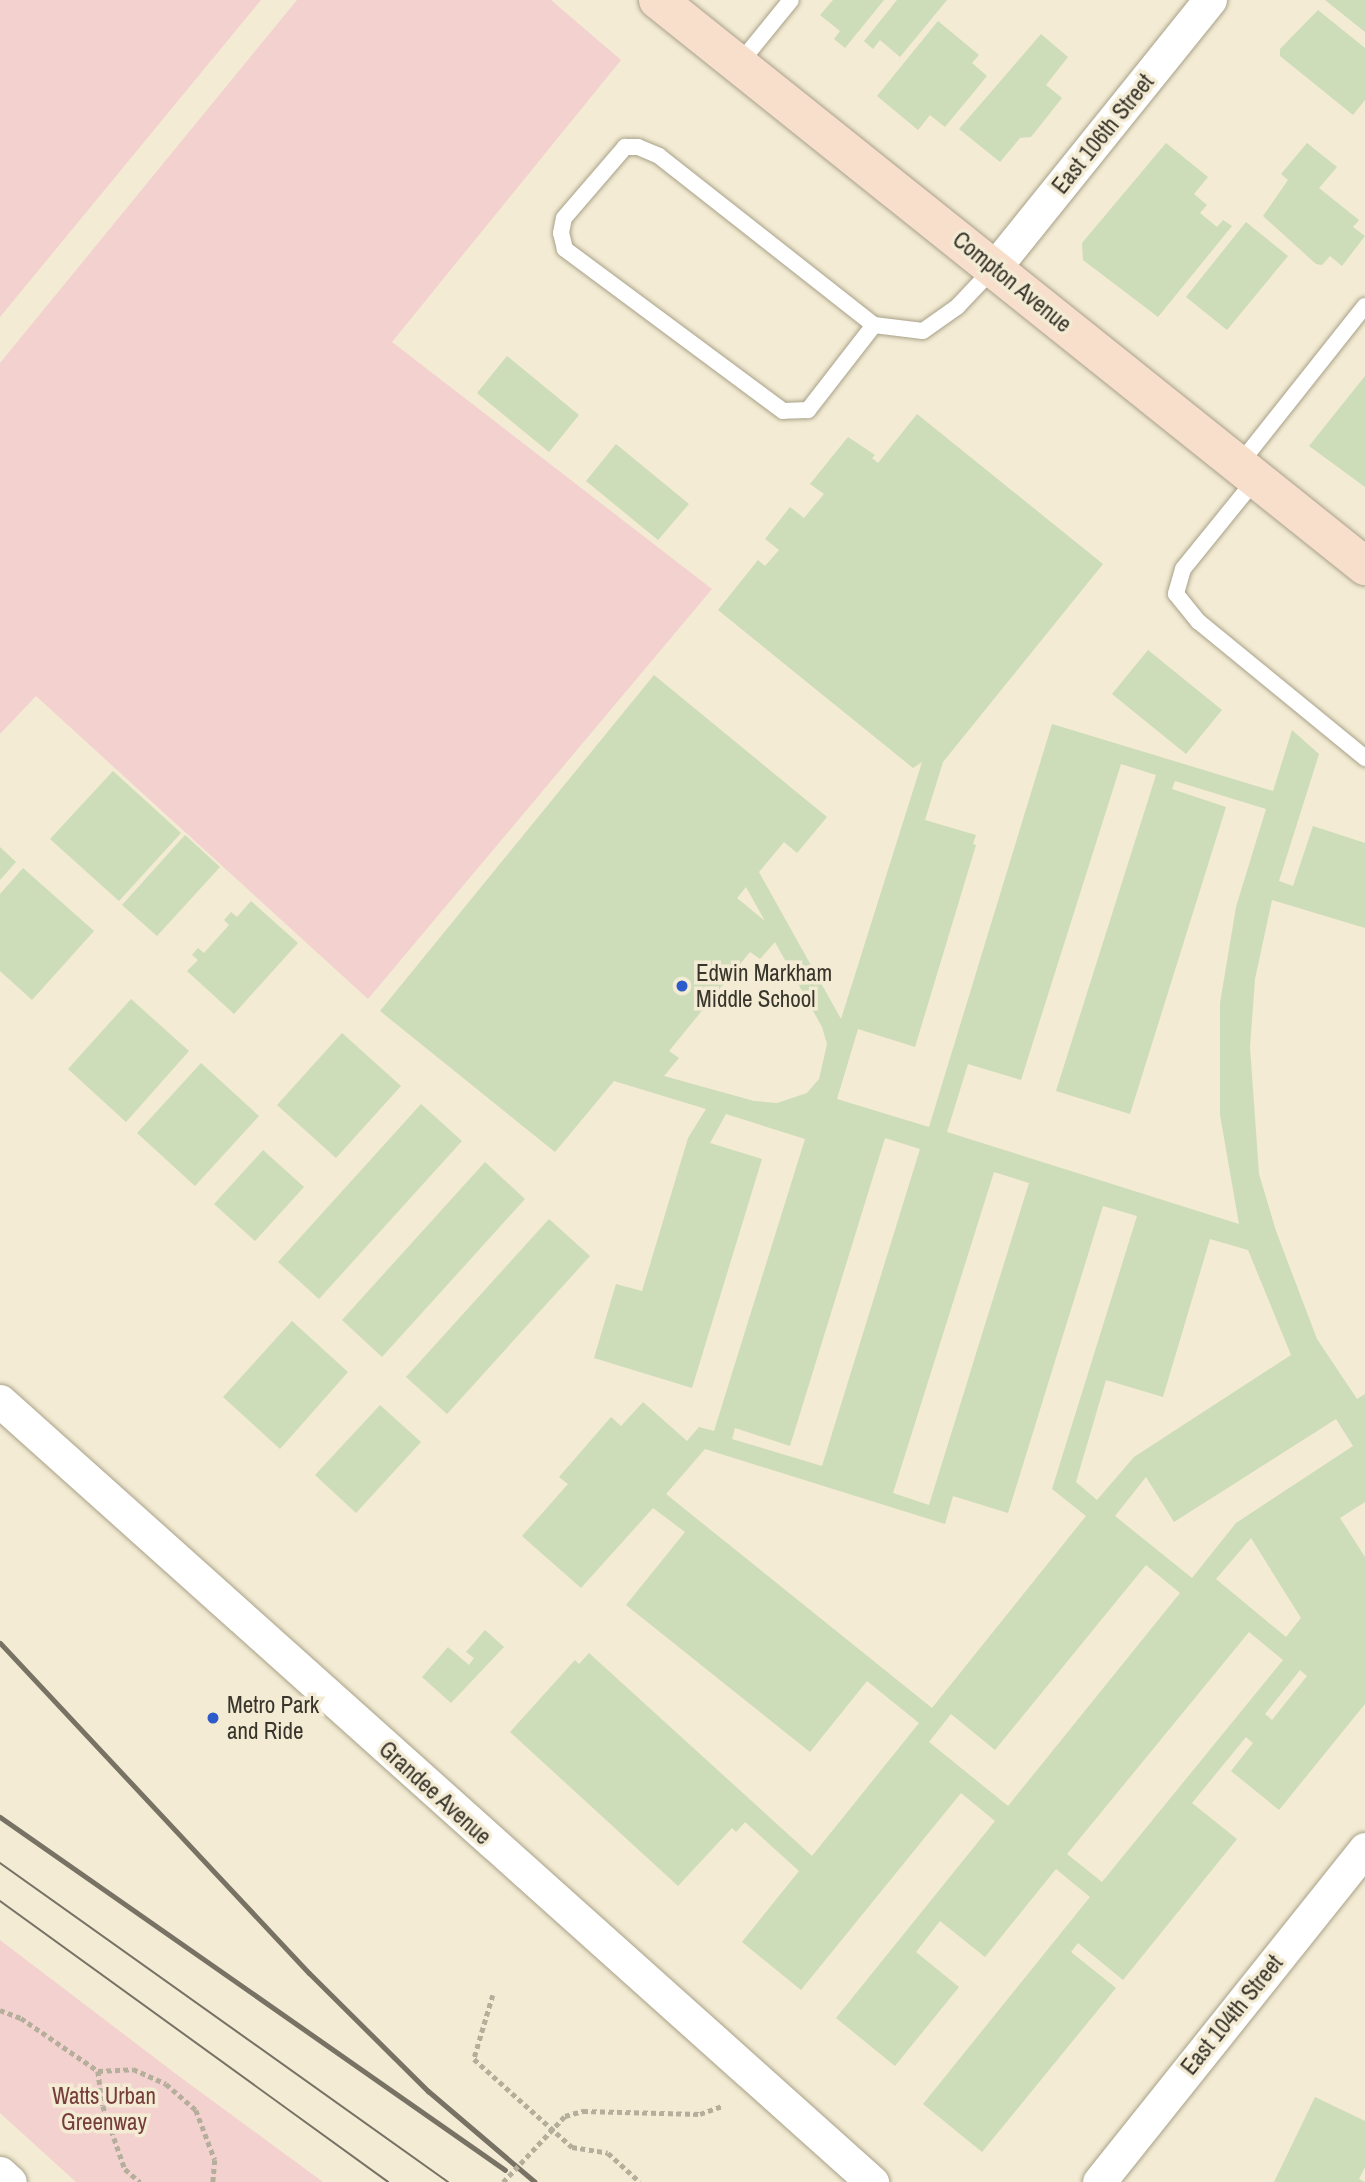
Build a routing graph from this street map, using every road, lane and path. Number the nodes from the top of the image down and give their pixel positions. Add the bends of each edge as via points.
1 (658, 0) edge
2 (791, 0) edge
3 (1210, 0) edge
4 (737, 66) junction
5 (995, 267) junction
6 (1365, 306) edge
7 (874, 325) junction
8 (1246, 473) junction
9 (1365, 566) edge
10 (1365, 758) edge
11 (0, 1402) edge
12 (1365, 1849) edge
13 (493, 1994) dead end
14 (0, 2010) edge
15 (98, 2071) junction
16 (722, 2106) dead end
17 (0, 2173) edge
18 (10, 2182) edge
19 (140, 2182) edge
20 (213, 2182) edge
21 (503, 2182) edge
22 (640, 2182) edge
23 (872, 2182) edge
24 (1099, 2182) edge

1 - 4 main road, Compton Avenue
2 - 4 lane
3 - 5 street, East 106th Street
4 - 5 main road, Compton Avenue
5 - 7 lane via 957,307 923,331
5 - 8 main road, Compton Avenue
6 - 8 lane
7 - 7 lane via 659,156 638,146 625,147 564,218 565,249 783,411 808,410
8 - 9 main road, Compton Avenue
8 - 10 lane via 1184,569 1176,594 1199,622
11 - 23 street, Grandee Avenue
12 - 24 street, East 104th Street
13 - 22 path via 474,2059 572,2147 608,2153
14 - 15 path via 21,2018
15 - 19 path via 103,2106 125,2169
15 - 20 path via 133,2069 166,2084 196,2110 215,2160
16 - 21 path, bridge via 700,2114 583,2112 565,2116
17 - 18 street

